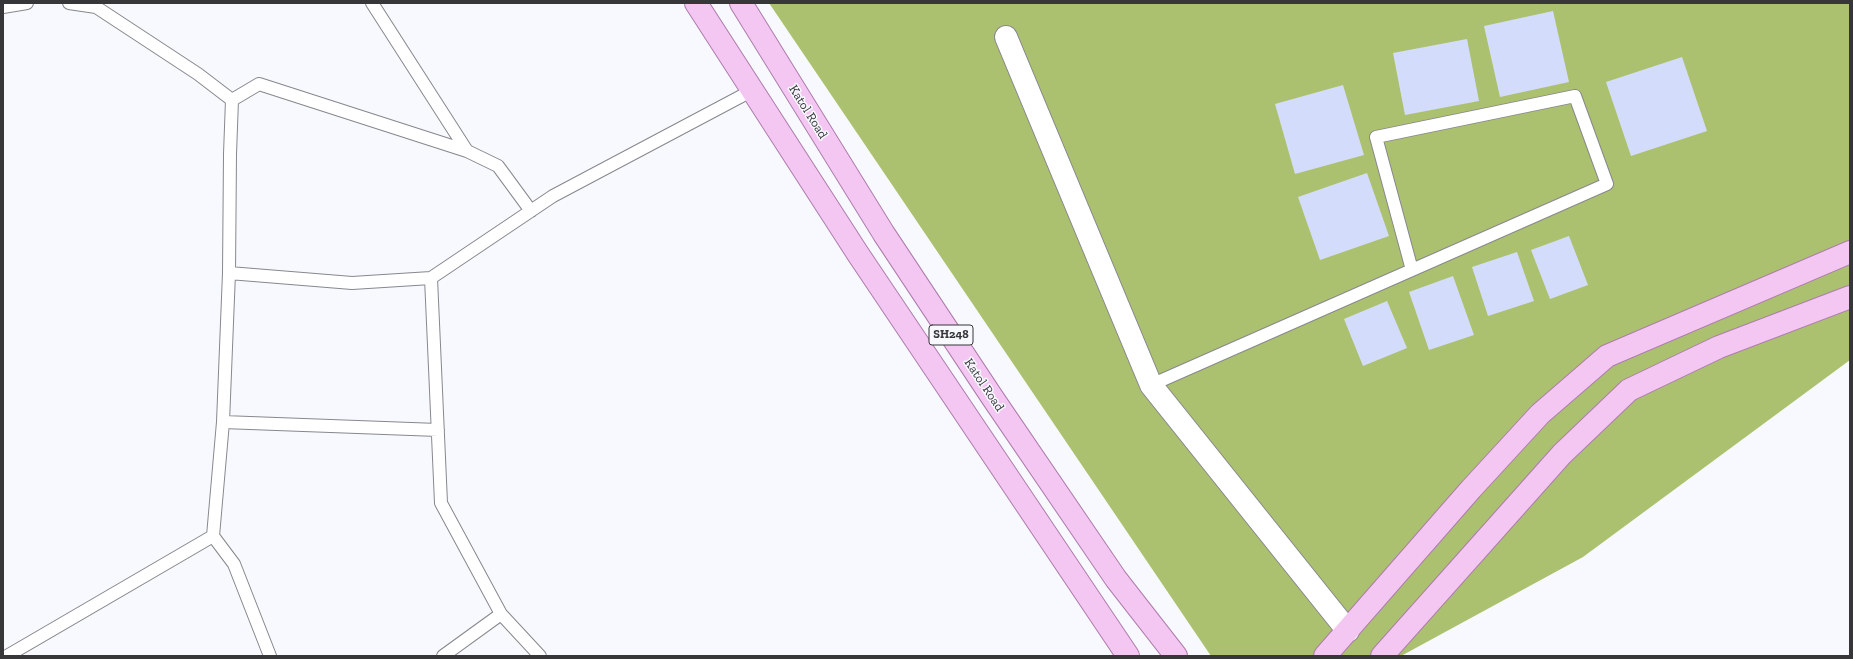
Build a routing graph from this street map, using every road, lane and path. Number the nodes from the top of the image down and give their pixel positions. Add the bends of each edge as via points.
1 (27, 3) edge
2 (69, 3) edge
3 (372, 3) edge
4 (696, 3) edge
5 (741, 3) edge
6 (96, 5) edge
7 (3, 8) edge
8 (1006, 37) dead end
9 (753, 90) junction
10 (232, 100) junction
11 (467, 151) junction
12 (531, 211) junction
13 (1850, 252) edge
14 (1412, 270) junction
15 (229, 273) junction
16 (431, 278) junction
17 (1850, 297) edge
18 (1151, 385) junction
19 (223, 422) junction
20 (438, 430) junction
21 (213, 536) junction
22 (501, 614) junction
23 (1348, 631) junction
24 (7, 656) edge
25 (270, 656) edge
26 (442, 656) edge
27 (540, 656) edge
28 (1128, 656) edge
29 (1176, 656) edge
30 (1325, 656) edge
31 (1382, 656) edge

1 - 7 lane
2 - 6 lane
3 - 11 lane
4 - 9 main road, SH248
5 - 29 main road, Katol Road / SH248 via 884,234 992,397 1116,579
6 - 10 lane
8 - 18 street
9 - 12 lane via 553,196
9 - 28 main road, SH248 via 866,267
10 - 11 lane via 259,84
10 - 15 lane
11 - 12 lane via 498,166
12 - 16 lane
13 - 23 main road via 1607,356 1540,414
14 - 14 lane via 1607,184 1575,96 1376,137
14 - 18 lane
15 - 16 lane via 352,283
15 - 19 lane
16 - 20 lane
17 - 31 main road via 1719,347 1628,390 1562,454
18 - 23 street
19 - 20 lane
19 - 21 lane
20 - 22 lane via 442,503
21 - 24 lane
21 - 25 lane via 234,564
22 - 26 lane
22 - 27 lane
23 - 30 main road

